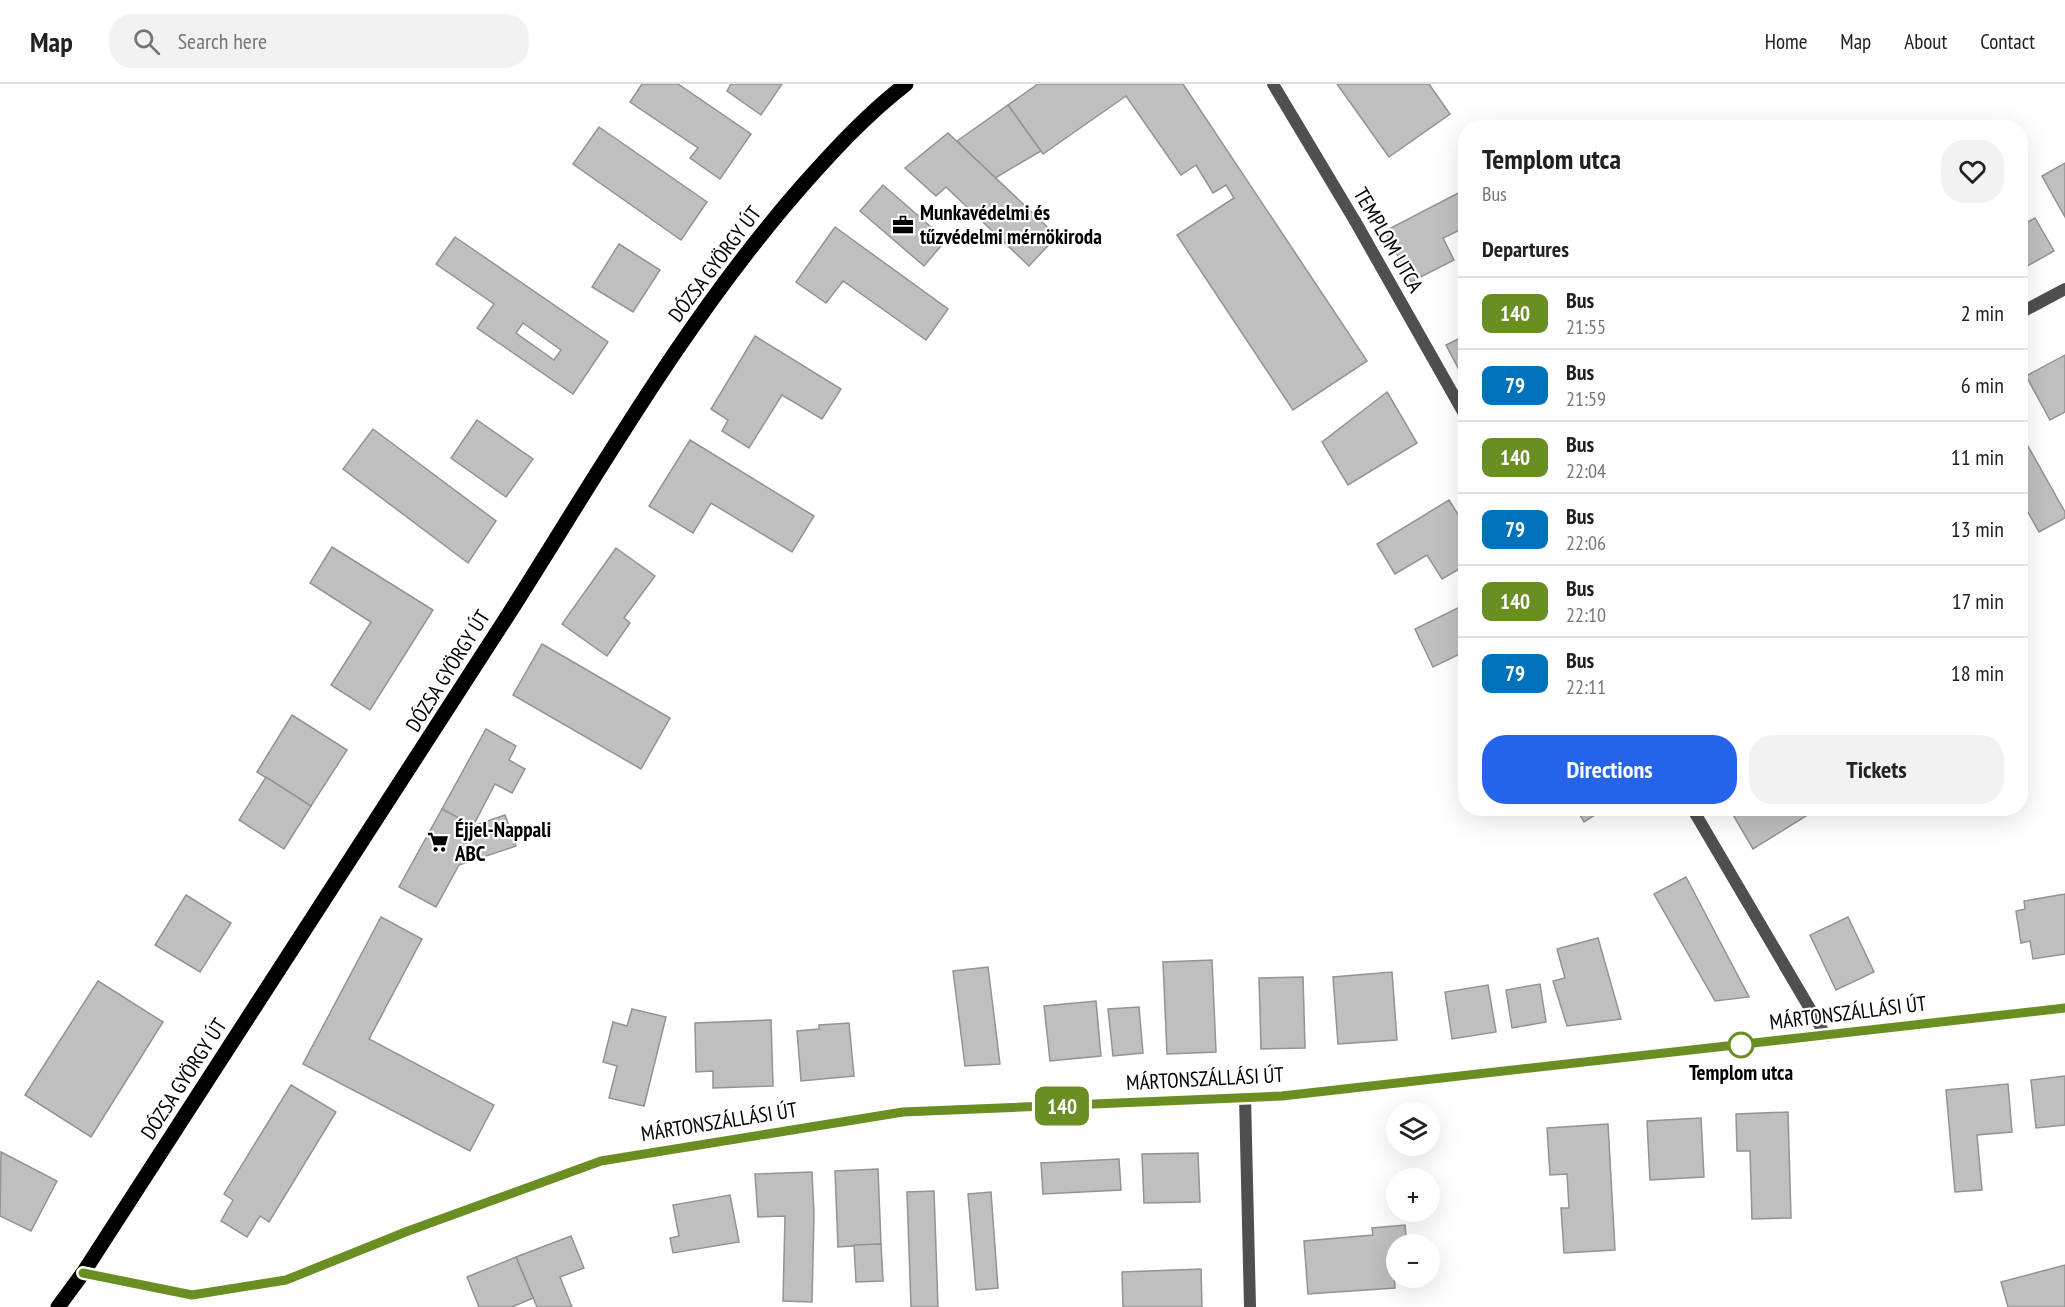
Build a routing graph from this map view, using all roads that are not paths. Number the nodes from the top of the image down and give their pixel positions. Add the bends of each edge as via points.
1 (906, 84) edge
2 (1273, 84) edge
3 (2065, 289) edge
4 (2028, 309) edge
5 (1458, 403) edge
6 (1697, 816) edge
7 (2065, 1008) edge
8 (1826, 1036) junction
9 (1245, 1097) junction
10 (83, 1273) junction
11 (58, 1307) edge
12 (1250, 1307) edge

1 - 10 main road, DÓZSA GYÖRGY ÚT via 829,156 716,294
2 - 5 street, TEMPLOM UTCA
3 - 4 street
6 - 8 street
7 - 8 street, MÁRTONSZÁLLÁSI ÚT
8 - 9 street, MÁRTONSZÁLLÁSI ÚT
9 - 10 street, MÁRTONSZÁLLÁSI ÚT via 903,1112 601,1161 286,1280 192,1295
9 - 12 street
10 - 11 main road, DÓZSA GYÖRGY ÚT

